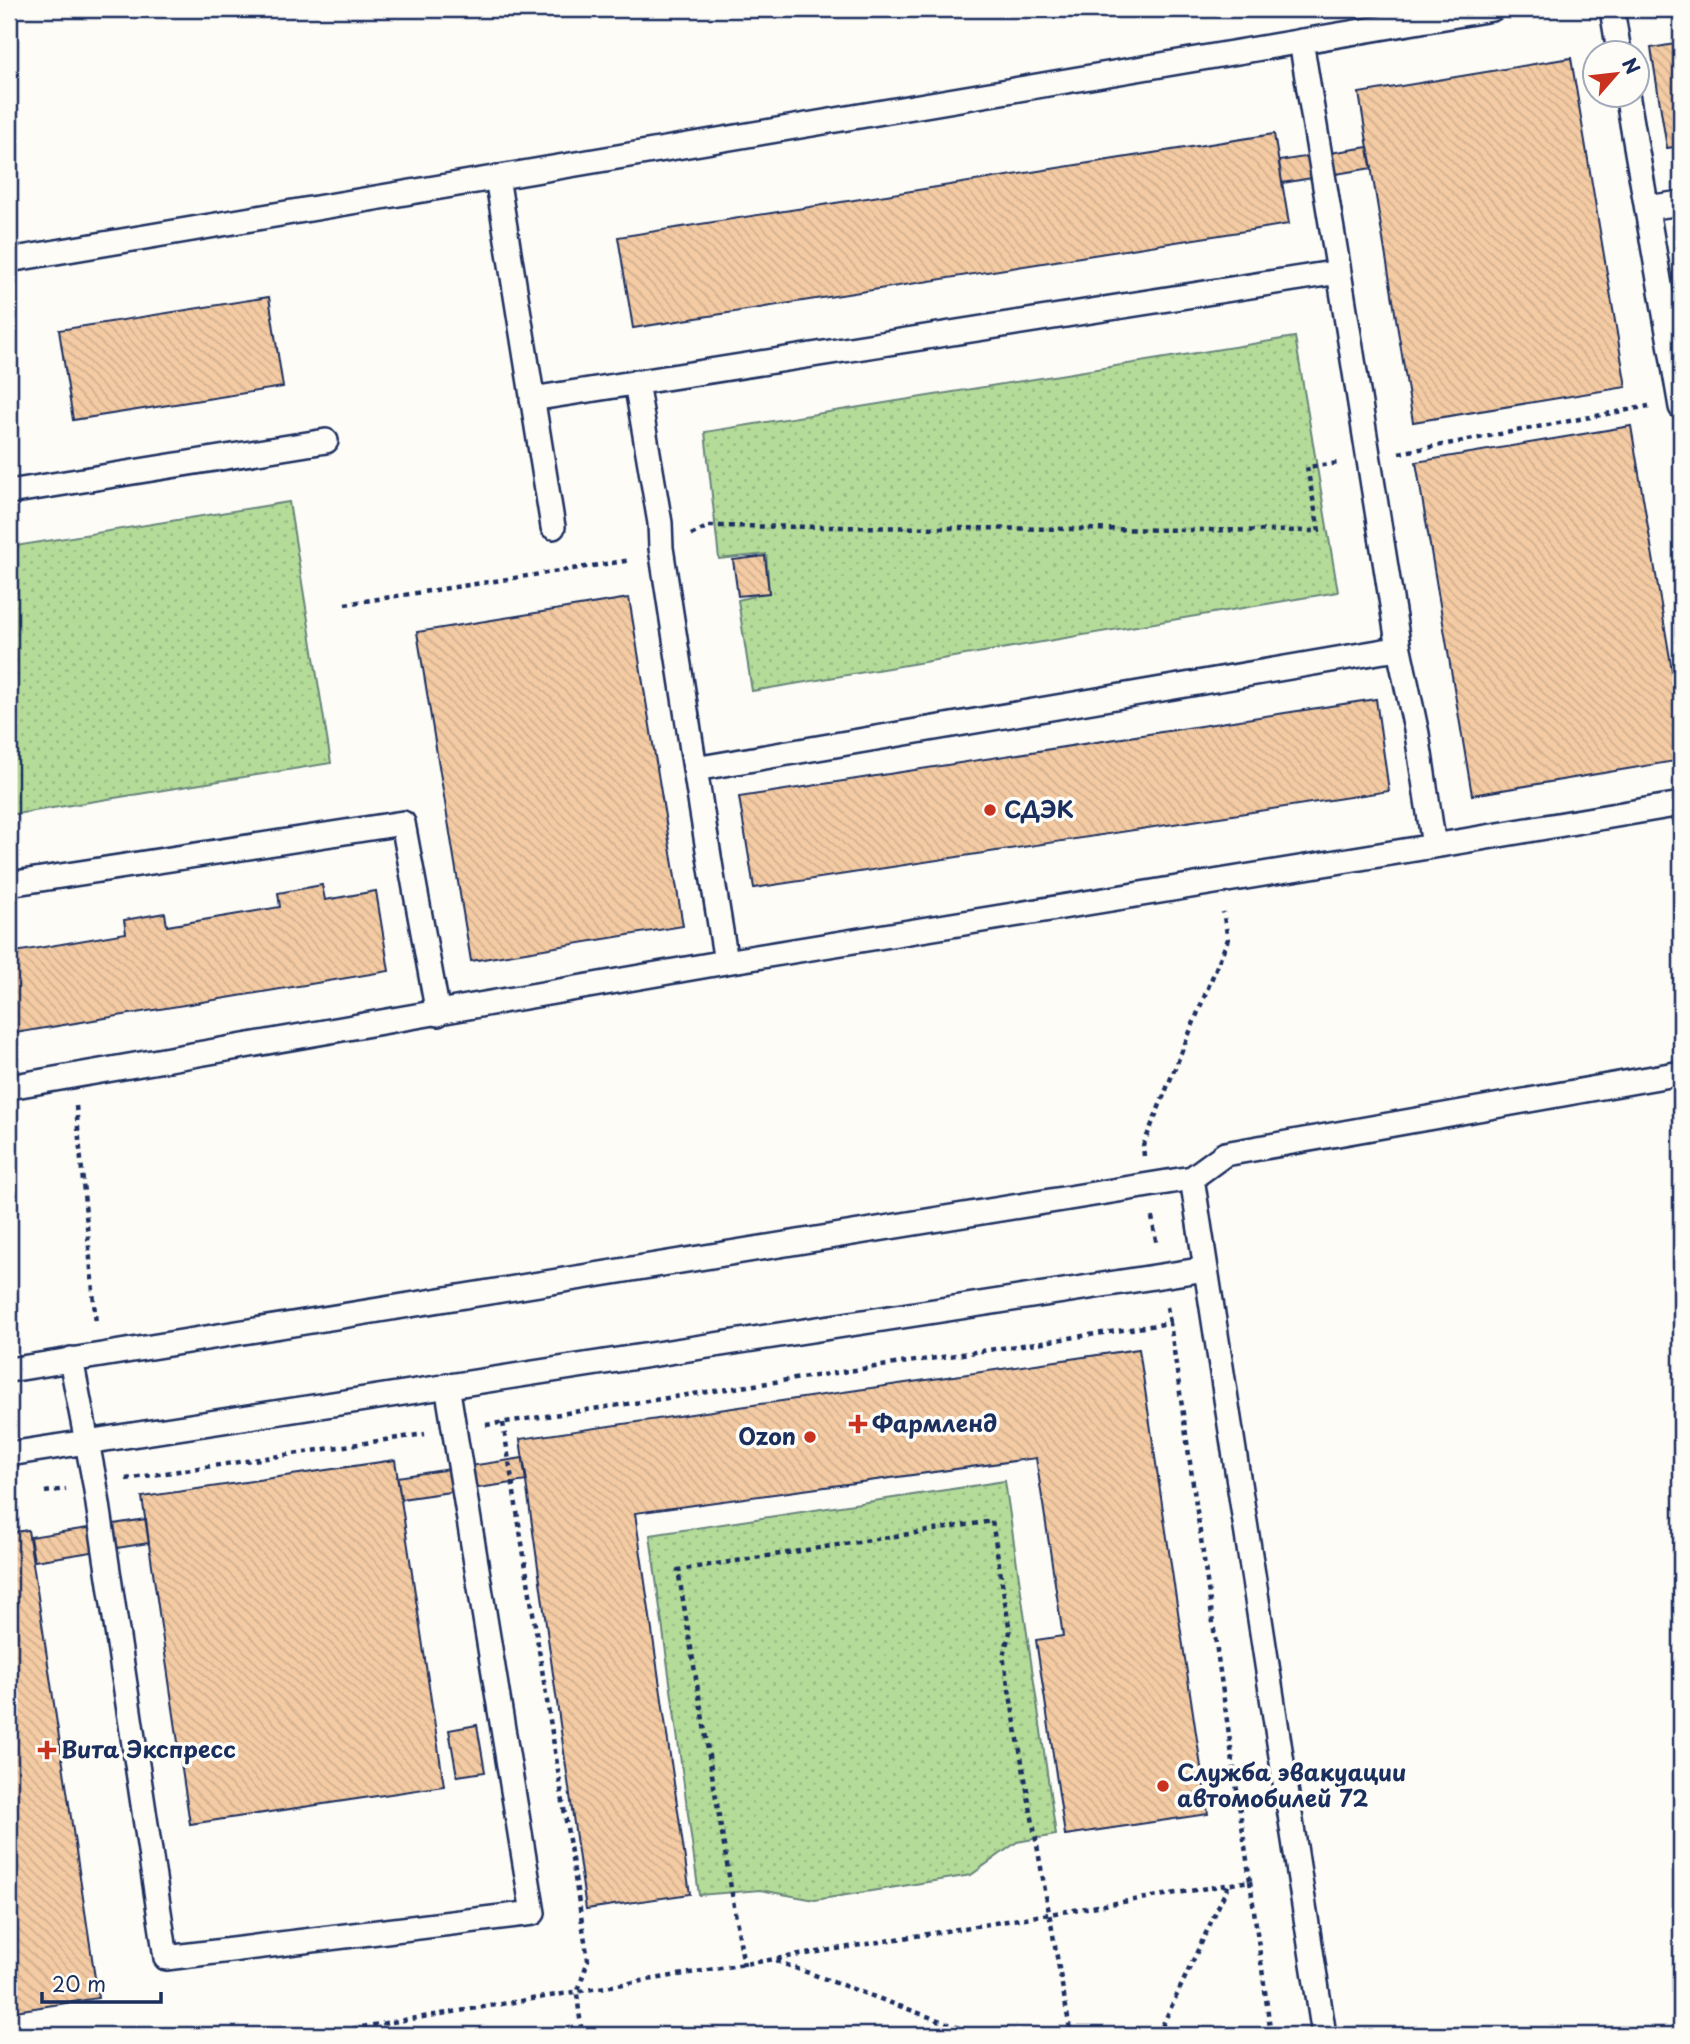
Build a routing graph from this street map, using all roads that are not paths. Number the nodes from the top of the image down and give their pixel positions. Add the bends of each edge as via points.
1 (1492, 9) edge
2 (1612, 9) edge
3 (1617, 38) edge
4 (1301, 41) junction
5 (1629, 108) edge
6 (497, 177) junction
7 (1681, 203) edge
8 (1647, 208) junction
9 (9, 260) edge
10 (1339, 272) junction
11 (636, 382) junction
12 (532, 399) junction
13 (1681, 404) edge
14 (326, 441) dead end
15 (9, 492) edge
16 (552, 527) dead end
17 (1399, 649) junction
18 (695, 769) junction
19 (1681, 803) edge
20 (1434, 846) junction
21 (9, 884) edge
22 (726, 962) junction
23 (438, 1014) junction
24 (1681, 1073) edge
25 (9, 1087) edge
26 (1192, 1178) junction
27 (1206, 1269) junction
28 (71, 1359) junction
29 (9, 1370) edge
30 (447, 1385) junction
31 (87, 1442) junction
32 (9, 1454) edge
33 (1324, 2035) edge

1 - 4 lane
2 - 3 lane
4 - 6 lane
4 - 10 lane
5 - 8 lane
6 - 9 lane
6 - 12 lane
7 - 8 lane
8 - 13 lane
10 - 11 lane
10 - 17 lane
11 - 12 lane
11 - 18 lane
12 - 16 lane
14 - 15 lane
17 - 18 lane
17 - 20 lane
18 - 22 lane
19 - 20 lane
20 - 22 lane
21 - 23 lane via 403,822
22 - 23 lane
23 - 25 lane
24 - 26 lane via 1225,1154
26 - 27 lane
26 - 28 lane
27 - 30 lane
27 - 33 lane
28 - 29 lane
28 - 31 lane
30 - 31 lane
30 - 31 lane via 533,1913 166,1958
31 - 32 lane

